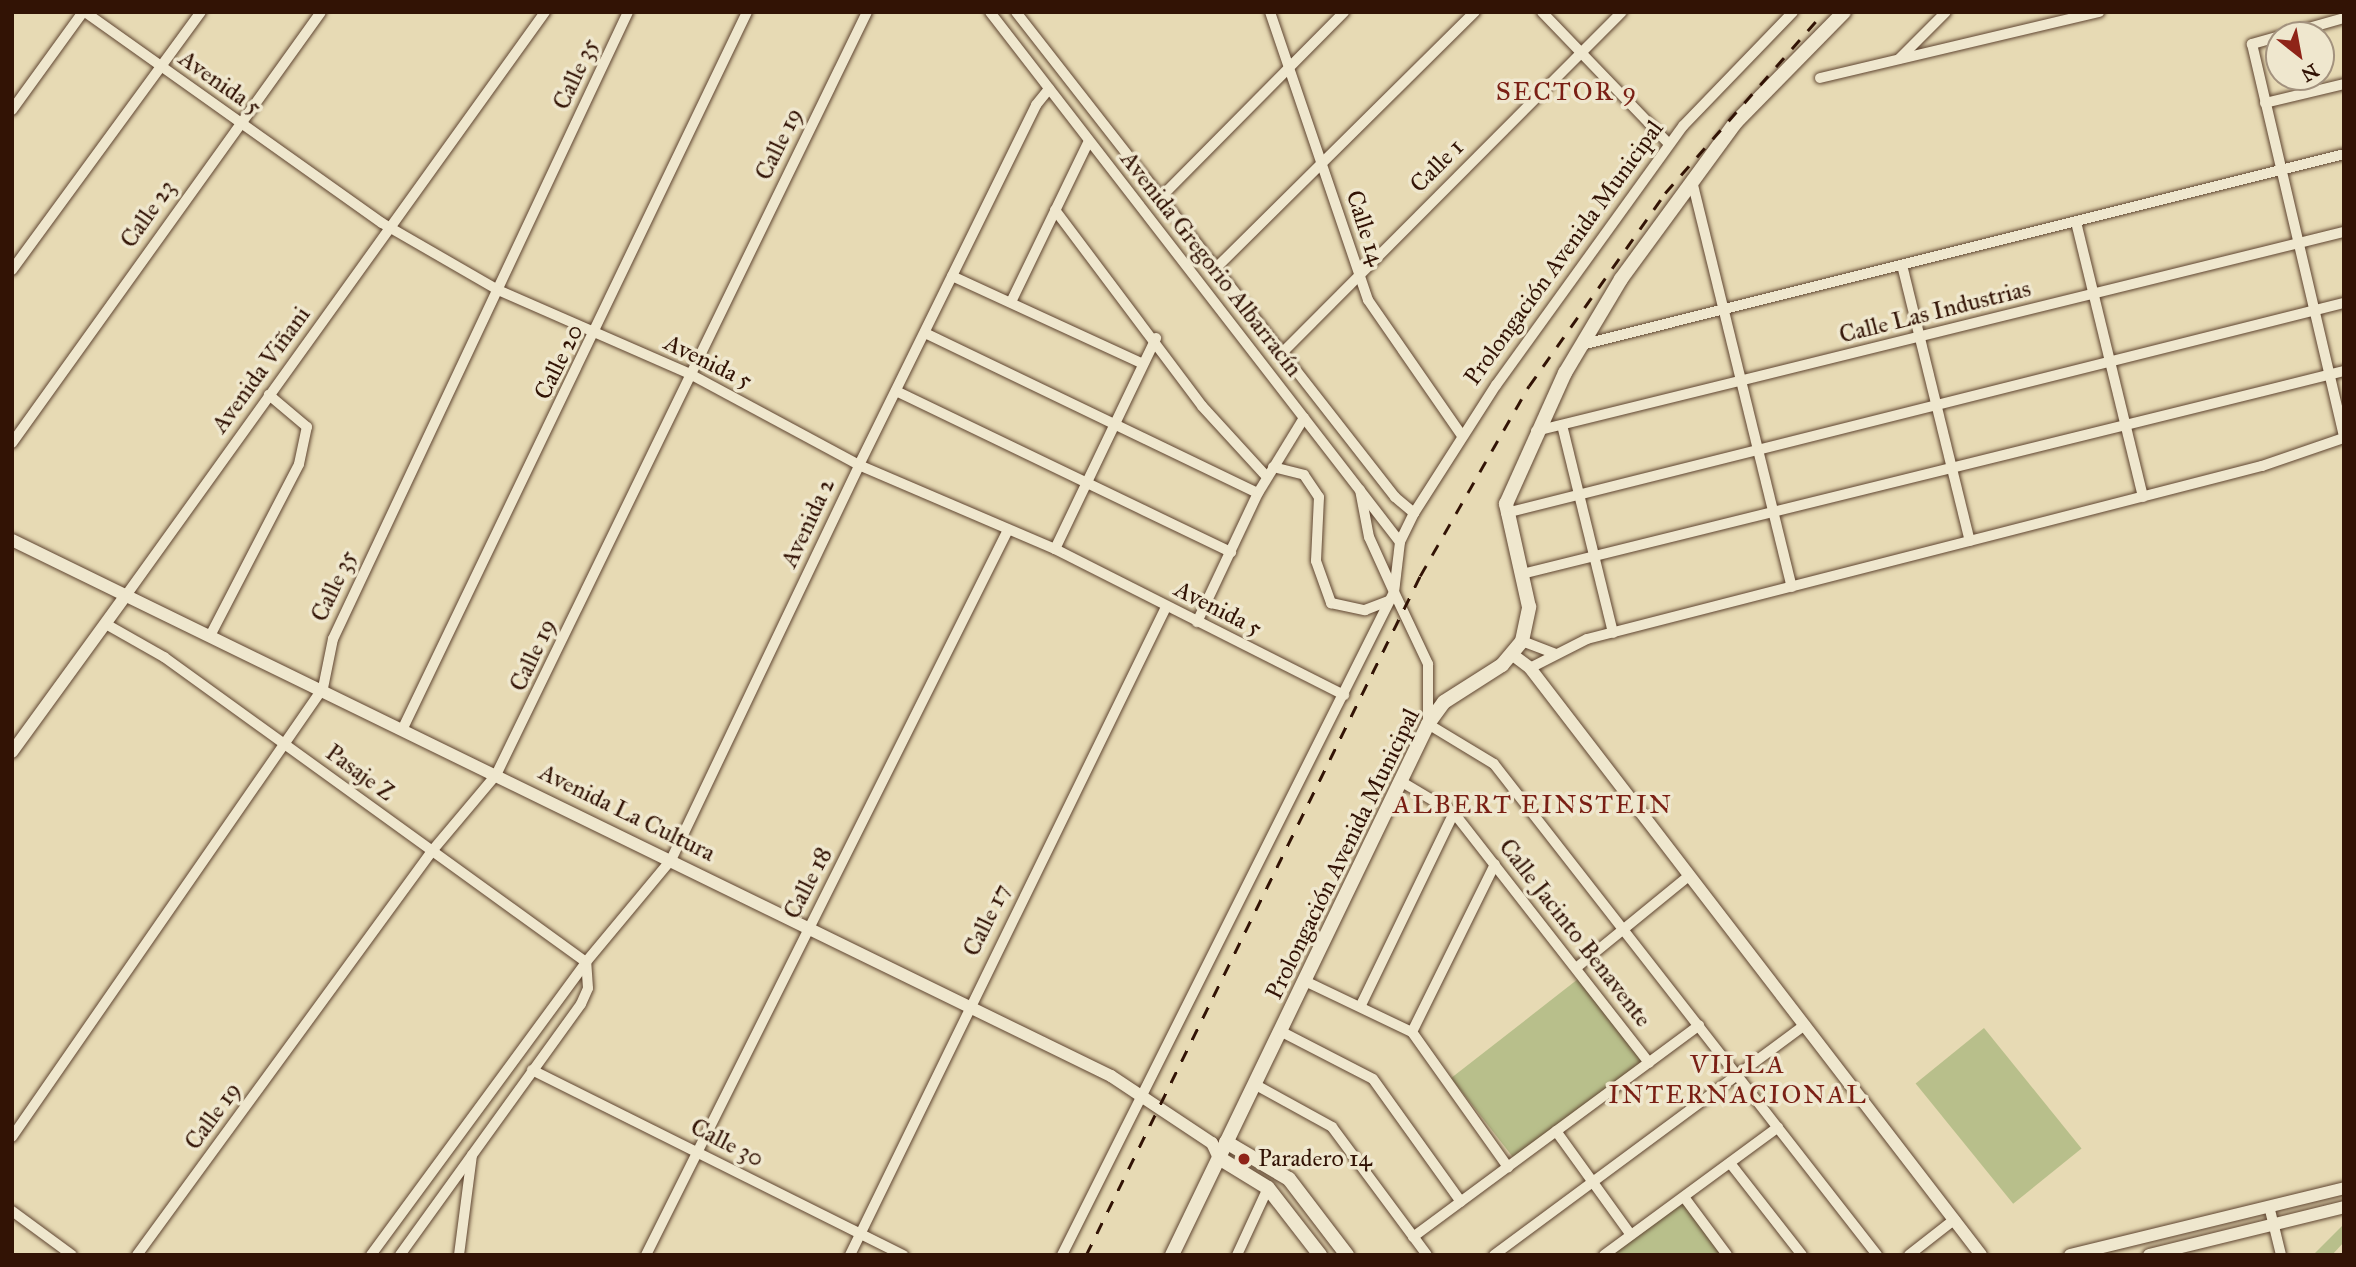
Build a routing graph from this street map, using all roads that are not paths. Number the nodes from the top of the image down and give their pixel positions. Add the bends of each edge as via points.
1 (84, 12) edge
2 (201, 12) edge
3 (321, 12) edge
4 (545, 12) edge
5 (628, 12) edge
6 (747, 12) edge
7 (867, 12) edge
8 (990, 12) edge
9 (1016, 12) edge
10 (1270, 12) edge
11 (1344, 12) edge
12 (1475, 12) edge
13 (1542, 12) edge
14 (1622, 12) edge
15 (1793, 12) edge
16 (1844, 12) edge
17 (1946, 12) edge
18 (2099, 12) edge
19 (2344, 18) edge
20 (1580, 54) junction
21 (1897, 61) junction
22 (1289, 66) junction
23 (160, 67) junction
24 (1820, 78) dead end
25 (2344, 84) edge
26 (1049, 89) junction
27 (2265, 103) junction
28 (12, 110) edge
29 (239, 122) junction
30 (1089, 141) junction
31 (1669, 144) junction
32 (2344, 154) edge
33 (1321, 163) junction
34 (2278, 172) junction
35 (1692, 180) junction
36 (1162, 197) junction
37 (1055, 210) junction
38 (2076, 222) junction
39 (390, 226) junction
40 (2344, 232) edge
41 (2296, 244) junction
42 (1902, 265) junction
43 (1217, 267) junction
44 (12, 270) edge
45 (1357, 274) junction
46 (952, 276) junction
47 (498, 290) junction
48 (2094, 294) junction
49 (1011, 302) junction
50 (2344, 303) edge
51 (1724, 310) junction
52 (2313, 311) junction
53 (925, 333) junction
54 (596, 334) junction
55 (1920, 337) junction
56 (1156, 338) junction
57 (1580, 345) junction
58 (1283, 352) junction
59 (2110, 362) junction
60 (1143, 364) junction
61 (2344, 371) edge
62 (690, 374) junction
63 (2329, 374) junction
64 (1741, 381) junction
65 (896, 391) junction
66 (269, 395) junction
67 (1937, 405) junction
68 (1304, 418) junction
69 (1113, 424) junction
70 (1562, 425) junction
71 (2126, 425) junction
72 (1536, 431) junction
73 (1462, 436) junction
74 (2344, 438) edge
75 (12, 443) edge
76 (1758, 450) junction
77 (859, 465) junction
78 (1273, 467) junction
79 (1952, 468) junction
80 (1266, 477) junction
81 (1086, 482) junction
82 (1360, 490) junction
83 (1258, 493) junction
84 (1579, 495) junction
85 (2143, 497) junction
86 (1773, 512) junction
87 (1414, 513) junction
88 (1506, 513) junction
89 (1008, 530) junction
90 (12, 540) edge
91 (1970, 541) junction
92 (1400, 542) junction
93 (1055, 548) junction
94 (1231, 552) junction
95 (1594, 557) junction
96 (1522, 575) junction
97 (1792, 587) junction
98 (127, 594) junction
99 (1391, 596) junction
100 (1166, 607) junction
101 (1197, 622) junction
102 (106, 624) junction
103 (1613, 633) junction
104 (211, 634) junction
105 (1522, 641) junction
106 (1556, 654) junction
107 (1513, 655) junction
108 (1530, 668) junction
109 (323, 688) junction
110 (1344, 695) junction
111 (1428, 724) junction
112 (402, 728) junction
113 (284, 744) junction
114 (12, 752) edge
115 (496, 775) junction
116 (1402, 782) junction
117 (1454, 813) junction
118 (432, 851) junction
119 (671, 860) junction
120 (1495, 864) junction
121 (1689, 876) junction
122 (809, 926) junction
123 (1625, 930) junction
124 (586, 962) junction
125 (1576, 968) junction
126 (1307, 982) junction
127 (969, 1004) junction
128 (1361, 1005) junction
129 (1699, 1025) junction
130 (1805, 1025) junction
131 (1282, 1031) junction
132 (1412, 1032) junction
133 (1649, 1062) junction
134 (532, 1070) junction
135 (507, 1071) junction
136 (1739, 1076) junction
137 (1256, 1085) junction
138 (1145, 1096) junction
139 (508, 1101) junction
140 (1778, 1127) junction
141 (1556, 1131) junction
142 (12, 1137) edge
143 (1219, 1142) junction
144 (697, 1152) junction
145 (472, 1154) junction
146 (1219, 1158) junction
147 (1730, 1163) junction
148 (1508, 1167) junction
149 (1593, 1182) junction
150 (1268, 1188) junction
151 (2344, 1188) edge
152 (1684, 1197) junction
153 (1461, 1202) junction
154 (2269, 1206) junction
155 (2344, 1207) edge
156 (12, 1211) edge
157 (1955, 1219) junction
158 (2274, 1225) junction
159 (860, 1234) junction
160 (1631, 1235) junction
161 (1413, 1237) junction
162 (1239, 1254) edge
163 (72, 1255) edge
164 (137, 1255) edge
165 (371, 1255) edge
166 (400, 1255) edge
167 (458, 1255) edge
168 (646, 1255) edge
169 (850, 1255) edge
170 (903, 1255) edge
171 (1062, 1255) edge
172 (1172, 1255) edge
173 (1320, 1255) edge
174 (1347, 1255) edge
175 (1427, 1255) edge
176 (1494, 1255) edge
177 (1604, 1255) edge
178 (1727, 1255) edge
179 (1802, 1255) edge
180 (1877, 1255) edge
181 (1909, 1255) edge
182 (1981, 1255) edge
183 (2070, 1255) edge
184 (2149, 1255) edge
185 (2281, 1255) edge

1 - 23 street, Avenida 5
1 - 28 street
2 - 23 street
3 - 29 street, Calle 23
4 - 39 street, Avenida Viñani
5 - 47 street, Calle 35
6 - 54 street, Calle 20
7 - 62 street, Calle 19
8 - 26 street, Avenida Gregorio Albarracín
9 - 36 street, Avenida Gregorio Albarracín
10 - 22 street, Calle 14
11 - 22 street
12 - 33 street
13 - 20 street
14 - 20 street, Calle 1
15 - 31 street, Prolongación Avenida Municipal
16 - 35 main road via 1736,122
17 - 21 street
18 - 21 street
19 - 27 street via 2252,44
20 - 31 street
20 - 45 street, Calle 1
21 - 24 street
22 - 33 street, Calle 14
22 - 36 street
23 - 29 street, Avenida 5
23 - 44 street
25 - 27 street
26 - 30 street, Avenida Gregorio Albarracín
26 - 46 street, Avenida 2
27 - 34 street
29 - 39 street, Avenida 5
29 - 75 street, Calle 23
30 - 37 street
30 - 68 street, Avenida Gregorio Albarracín
31 - 73 street, Prolongación Avenida Municipal
32 - 34 street
33 - 43 street
33 - 45 street, Calle 14
34 - 38 street
34 - 41 street
35 - 51 street
35 - 57 main road
36 - 43 street, Avenida Gregorio Albarracín
37 - 49 street
37 - 56 street
38 - 42 street
38 - 48 street
39 - 47 street, Avenida 5
39 - 66 street, Avenida Viñani
40 - 41 street, Calle Las Industrias
41 - 48 street, Calle Las Industrias
41 - 52 street
42 - 51 street
42 - 55 street
43 - 58 street, Avenida Gregorio Albarracín
45 - 58 street, Calle 1
45 - 73 street, Calle 14 via 1376,313
46 - 49 street
46 - 53 street, Avenida 2
47 - 54 street, Avenida 5
47 - 109 street, Calle 35 via 333,639
48 - 55 street, Calle Las Industrias
48 - 59 street
49 - 60 street
50 - 52 street
51 - 57 street
51 - 64 street
52 - 59 street
52 - 63 street
53 - 65 street, Avenida 2
53 - 69 street
54 - 62 street, Avenida 5
54 - 112 street, Calle 20
55 - 64 street, Calle Las Industrias
55 - 67 street
56 - 60 street
56 - 80 street via 1202,406
57 - 72 main road
58 - 87 street, Avenida Gregorio Albarracín
59 - 67 street
59 - 71 street
60 - 69 street
61 - 63 street
62 - 77 street, Avenida 5
62 - 115 street, Calle 19
63 - 71 street
63 - 74 street
64 - 70 street, Calle Las Industrias
64 - 76 street
65 - 77 street, Avenida 2
65 - 81 street
66 - 98 street, Avenida Viñani
66 - 104 street via 307,428 299,464
67 - 76 street
67 - 79 street
68 - 78 street
68 - 82 street, Avenida Gregorio Albarracín
69 - 81 street
69 - 83 street
70 - 72 street, Calle Las Industrias
70 - 84 street
71 - 79 street
71 - 85 street
72 - 88 main road
73 - 87 street, Prolongación Avenida Municipal
74 - 85 street
76 - 84 street
76 - 86 street
77 - 89 street, Avenida 5
77 - 119 street, Avenida 2
78 - 80 street
78 - 99 street via 1304,475 1319,497 1316,561 1331,603 1364,610
79 - 86 street
79 - 91 street
80 - 83 street
81 - 93 street
81 - 94 street
82 - 92 street, Avenida Gregorio Albarracín
82 - 99 street via 1369,537
83 - 94 street
84 - 88 street
84 - 95 street
85 - 91 street
86 - 95 street
86 - 97 street
87 - 92 street, Prolongación Avenida Municipal
88 - 96 main road, Prolongación Avenida Municipal
89 - 93 street, Avenida 5
89 - 122 street, Calle 18
90 - 98 street, Avenida La Cultura
91 - 97 street
92 - 99 street, Prolongación Avenida Municipal
93 - 100 street, Avenida 5
94 - 101 street
95 - 96 street
95 - 103 street
96 - 105 main road, Prolongación Avenida Municipal via 1529,616
97 - 103 street
98 - 102 street, Avenida Viñani
98 - 104 street, Avenida La Cultura
99 - 110 street
99 - 111 street via 1428,664
100 - 101 street, Avenida 5
100 - 127 street, Calle 17
101 - 110 street, Avenida 5
102 - 113 street, Pasaje Z via 164,657
102 - 114 street, Avenida Viñani
103 - 106 street
104 - 109 street, Avenida La Cultura
105 - 106 street
105 - 107 main road, Prolongación Avenida Municipal
106 - 108 street
107 - 108 street
107 - 111 main road, Prolongación Avenida Municipal via 1444,702
108 - 121 street
109 - 112 street, Avenida La Cultura
109 - 113 street, Calle 35
110 - 138 street
111 - 116 main road, Prolongación Avenida Municipal
111 - 123 street via 1494,764
112 - 115 street, Avenida La Cultura
113 - 118 street, Pasaje Z
113 - 142 street, Calle 35
115 - 118 street, Calle 19
115 - 119 street, Avenida La Cultura
116 - 117 street, Calle Jacinto Benavente
116 - 126 main road, Prolongación Avenida Municipal
117 - 120 street, Calle Jacinto Benavente
117 - 128 street
118 - 124 street, Pasaje Z
118 - 164 street, Calle 19
119 - 122 street, Avenida La Cultura
119 - 124 street, Avenida 2
120 - 125 street, Calle Jacinto Benavente
120 - 132 street
121 - 123 street
121 - 130 street
122 - 127 street, Avenida La Cultura
122 - 144 street, Calle 18
123 - 125 street
123 - 129 street
124 - 134 street via 586,995
124 - 135 street, Avenida 2
125 - 133 street, Calle Jacinto Benavente
126 - 128 street
126 - 131 main road, Prolongación Avenida Municipal
127 - 138 street, Avenida La Cultura
127 - 159 street, Calle 17
128 - 132 street
129 - 133 street
129 - 136 street
130 - 136 street
130 - 157 street
131 - 137 main road, Prolongación Avenida Municipal
131 - 153 street via 1373,1079
132 - 148 street
133 - 141 street
134 - 139 street
134 - 144 street, Calle 30
135 - 139 street
135 - 165 street, Avenida 2
136 - 140 street
136 - 149 street
137 - 143 main road, Prolongación Avenida Municipal
137 - 161 street via 1332,1127
138 - 143 street, Avenida La Cultura
138 - 171 street
139 - 145 street
140 - 147 street
140 - 180 street
141 - 148 street
141 - 149 street
143 - 146 main road, Prolongación Avenida Municipal
143 - 174 main road, Avenida La Cultura via 1289,1179
144 - 159 street, Calle 30
144 - 168 street, Calle 18
145 - 166 street
145 - 167 street
146 - 150 main road
146 - 172 main road, Prolongación Avenida Municipal
147 - 152 street
147 - 179 street
148 - 153 street
149 - 160 street
149 - 176 street
150 - 162 street
150 - 173 main road
151 - 154 street
152 - 160 street
152 - 178 street
153 - 161 street
154 - 158 street
154 - 183 street
155 - 158 street
156 - 163 street
157 - 181 street
157 - 182 street
158 - 184 street
158 - 185 street
159 - 169 street, Calle 17
159 - 170 street, Calle 30
160 - 177 street
161 - 175 street

